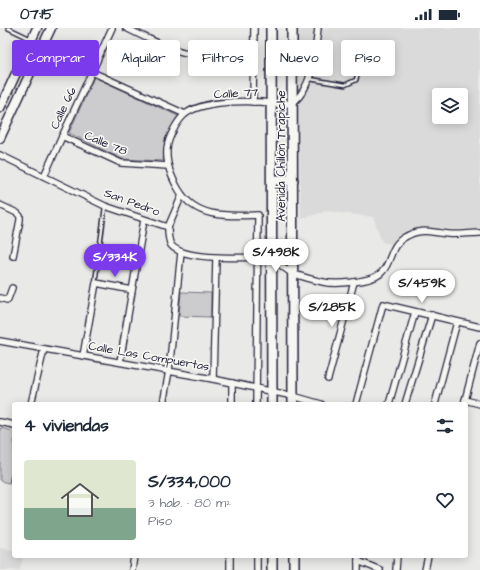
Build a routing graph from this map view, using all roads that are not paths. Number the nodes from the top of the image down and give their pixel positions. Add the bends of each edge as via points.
1 (8, 28) edge
2 (37, 28) edge
3 (51, 28) edge
4 (112, 28) edge
5 (126, 28) edge
6 (254, 28) edge
7 (272, 28) edge
8 (292, 28) edge
9 (318, 28) edge
10 (32, 39) junction
11 (254, 40) edge
12 (292, 40) edge
13 (316, 40) edge
14 (188, 52) edge
15 (99, 57) edge
16 (99, 75) edge
17 (90, 76) edge
18 (254, 76) edge
19 (292, 76) edge
20 (357, 76) edge
21 (309, 78) joint
22 (253, 102) junction
23 (272, 103) junction
24 (292, 103) junction
25 (0, 108) edge
26 (185, 114) junction
27 (62, 136) junction
28 (0, 138) edge
29 (0, 155) edge
30 (168, 166) junction
31 (44, 176) junction
32 (272, 180) junction
33 (293, 180) junction
34 (182, 195) junction
35 (0, 205) edge
36 (105, 206) junction
37 (144, 220) junction
38 (168, 227) junction
39 (480, 233) edge
40 (181, 252) junction
41 (13, 256) dead end
42 (257, 257) junction
43 (272, 257) junction
44 (216, 258) junction
45 (293, 274) junction
46 (354, 282) junction
47 (96, 283) junction
48 (12, 288) dead end
49 (132, 290) junction
50 (0, 298) edge
51 (415, 312) junction
52 (432, 315) junction
53 (458, 322) junction
54 (480, 327) edge
55 (0, 341) edge
56 (480, 343) edge
57 (44, 349) junction
58 (83, 356) junction
59 (120, 362) junction
60 (169, 371) junction
61 (213, 379) junction
62 (328, 379) dead end
63 (232, 383) junction
64 (256, 388) junction
65 (272, 392) junction
66 (293, 400) edge
67 (31, 402) edge
68 (163, 402) edge
69 (232, 402) edge
70 (256, 402) edge
71 (272, 402) edge
72 (307, 402) edge
73 (357, 402) edge
74 (390, 402) edge
75 (406, 402) edge
76 (436, 402) edge
77 (465, 402) edge
78 (468, 402) edge
79 (480, 404) edge
80 (0, 422) edge
81 (12, 425) edge
82 (134, 558) edge
83 (230, 558) edge
84 (257, 558) edge
85 (272, 558) edge
86 (294, 558) edge
87 (358, 558) edge
88 (397, 558) edge
89 (428, 558) edge
90 (132, 570) edge
91 (230, 570) edge
92 (257, 570) edge
93 (272, 570) edge
94 (294, 570) edge
95 (358, 570) edge
96 (380, 570) edge
97 (396, 570) edge
98 (425, 570) edge

1 - 10 lane
2 - 10 street
3 - 28 street
4 - 15 street, Calle 66
5 - 14 street via 163,46
6 - 11 street
7 - 23 main road, Avenida Chillón Trapiche
8 - 12 main road, Avenida Chillón Trapiche
9 - 13 street
10 - 25 street
16 - 26 street
17 - 27 street, Calle 66
18 - 22 street
19 - 24 main road, Avenida Chillón Trapiche
20 - 21 lane via 356,80 345,86
21 - 24 street via 300,95
22 - 23 street, Calle 77
22 - 26 street, Calle 77 via 217,103
23 - 24 street, Calle 77
23 - 32 main road, Avenida Chillón Trapiche
24 - 33 main road, Avenida Chillón Trapiche
26 - 30 street via 169,139
27 - 30 street, Calle 78 via 121,163
27 - 31 street, Calle 66
29 - 31 street, San Pedro
30 - 34 street
31 - 36 street, San Pedro
32 - 33 main road
32 - 43 main road, Avenida Chillón Trapiche
33 - 45 main road, Avenida Chillón Trapiche
34 - 38 street
34 - 42 street via 196,208 217,215 258,215
35 - 41 street via 20,216
36 - 37 street, San Pedro
36 - 47 lane
37 - 38 street, San Pedro
37 - 49 street
38 - 40 street, San Pedro via 170,244
39 - 46 street via 449,234 423,230 404,237 393,248 382,272 372,279
40 - 44 street
40 - 60 street
42 - 43 street
42 - 44 street
42 - 64 street
43 - 45 street
43 - 65 main road, Avenida Chillón Trapiche
44 - 61 street
45 - 46 street via 324,283
45 - 66 main road, Avenida Chillón Trapiche
46 - 62 street
47 - 49 street
47 - 58 street
48 - 50 street via 8,299
49 - 59 street
51 - 52 street
51 - 73 street via 383,304
51 - 74 street
52 - 53 street
52 - 75 street
53 - 54 street
53 - 76 street
55 - 57 street, Calle Las Compuertas
56 - 77 street
57 - 58 street, Calle Las Compuertas
57 - 67 street
58 - 59 street, Calle Las Compuertas
59 - 60 street, Calle Las Compuertas
60 - 61 street, Calle Las Compuertas
60 - 68 street
61 - 63 street, Calle Las Compuertas
63 - 64 street, Calle Las Compuertas
63 - 69 street
64 - 65 street, Calle Las Compuertas
64 - 70 street
65 - 66 street, Calle Las Compuertas
65 - 71 main road, Avenida Chillón Trapiche
66 - 72 street, Calle Las Compuertas
78 - 79 street
80 - 81 street
82 - 90 street
83 - 91 street
84 - 92 street
85 - 93 main road
86 - 94 main road
87 - 95 street
87 - 96 street
88 - 97 street
89 - 98 street

